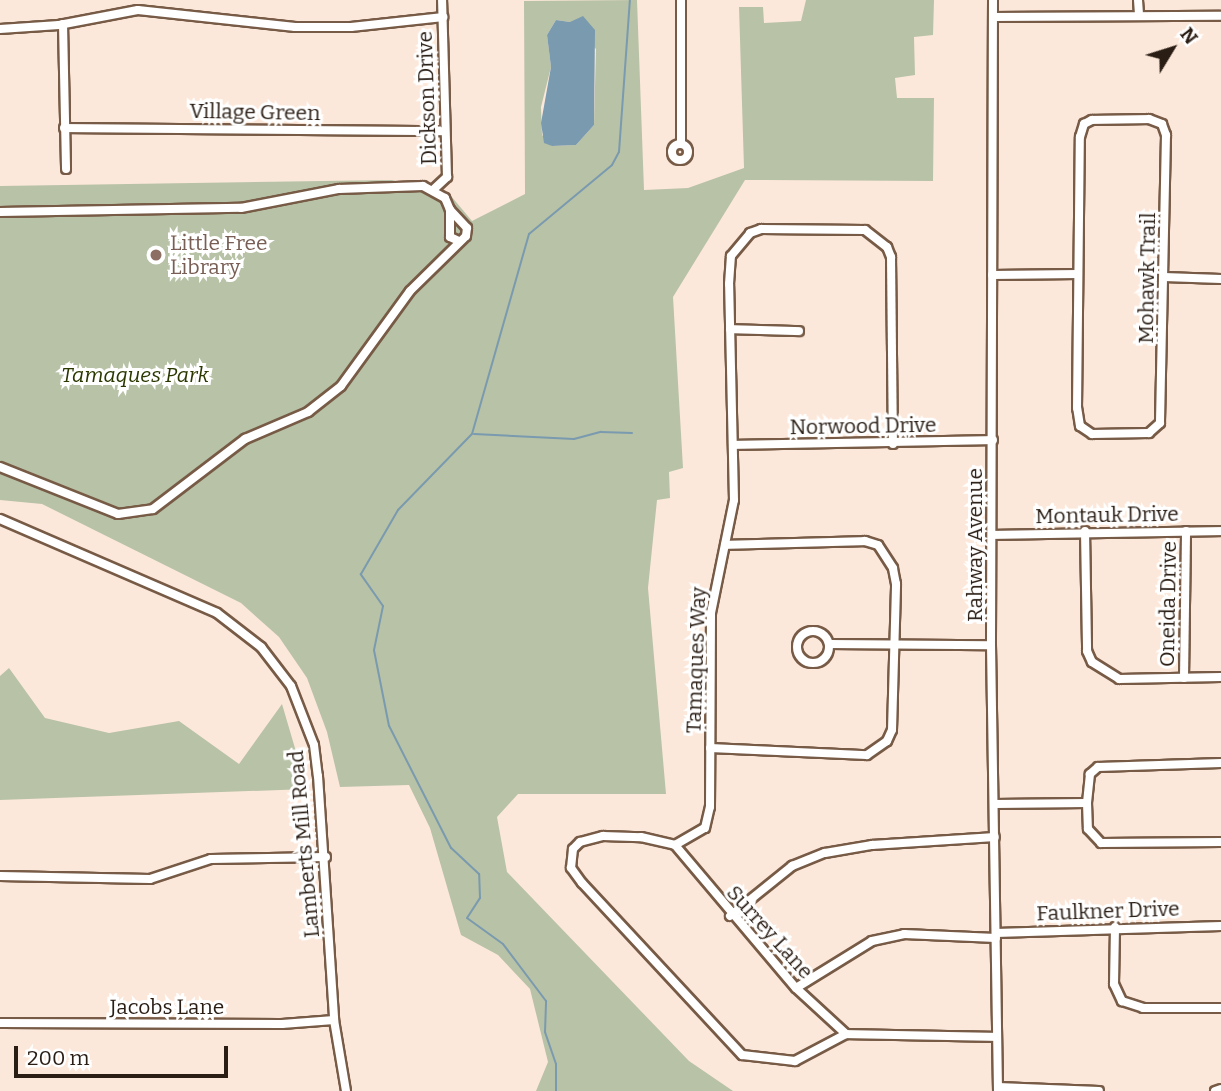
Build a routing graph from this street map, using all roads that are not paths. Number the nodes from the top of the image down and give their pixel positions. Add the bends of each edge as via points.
1 (139, 0) edge
2 (442, 0) edge
3 (681, 0) edge
4 (993, 0) edge
5 (1138, 0) edge
6 (138, 10) junction
7 (1139, 16) junction
8 (1221, 16) edge
9 (443, 17) junction
10 (993, 17) junction
11 (63, 24) junction
12 (0, 29) edge
13 (64, 128) junction
14 (445, 131) junction
15 (681, 144) dead end
16 (66, 169) dead end
17 (434, 189) junction
18 (450, 210) junction
19 (0, 212) edge
20 (459, 241) junction
21 (1078, 274) junction
22 (992, 275) junction
23 (1164, 277) junction
24 (1221, 279) edge
25 (730, 329) junction
26 (799, 331) dead end
27 (993, 440) junction
28 (893, 443) junction
29 (733, 445) junction
30 (0, 467) edge
31 (0, 519) edge
32 (1085, 531) junction
33 (1186, 531) junction
34 (1221, 531) edge
35 (993, 535) junction
36 (725, 545) junction
37 (829, 644) junction
38 (895, 645) junction
39 (991, 645) junction
40 (1221, 677) edge
41 (1184, 678) junction
42 (710, 748) junction
43 (1221, 763) edge
44 (1087, 803) junction
45 (995, 804) junction
46 (995, 837) junction
47 (1221, 842) edge
48 (675, 845) junction
49 (326, 856) junction
50 (0, 876) edge
51 (730, 916) junction
52 (1221, 926) edge
53 (1115, 927) junction
54 (996, 936) junction
55 (796, 988) junction
56 (1221, 1008) edge
57 (334, 1020) junction
58 (0, 1023) edge
59 (846, 1034) junction
60 (997, 1037) junction
61 (998, 1089) edge
62 (1221, 1089) edge
63 (346, 1091) edge
64 (1099, 1091) edge
65 (1215, 1091) edge

1 - 6 street
2 - 9 street, Dickson Drive
3 - 15 street
4 - 10 street, Rahway Avenue
5 - 7 street
6 - 9 street via 295,27 351,27
6 - 11 street
7 - 8 street
7 - 10 street
9 - 14 street, Dickson Drive
10 - 22 street, Rahway Avenue
11 - 12 street
11 - 13 street
13 - 14 street, Village Green
13 - 16 street
14 - 17 street, Dickson Drive via 447,177
17 - 18 street
17 - 19 street via 339,188 242,208
18 - 20 street via 450,237
18 - 20 street via 468,230
20 - 30 street via 410,291 341,386 308,412 245,439 153,509 118,514
21 - 22 street
21 - 23 street, Mohawk Trail via 1084,124 1149,119 1162,124 1166,135
21 - 23 street, Mohawk Trail via 1077,421 1093,433 1149,433 1160,423
22 - 27 street, Rahway Avenue
23 - 24 street
25 - 26 street
25 - 28 street, Tamaques Way via 731,256 750,233 761,229 851,229 877,237 891,257
25 - 29 street, Tamaques Way
27 - 28 street, Norwood Drive
27 - 35 street, Rahway Avenue
28 - 29 street, Norwood Drive
29 - 36 street, Tamaques Way via 734,500
31 - 49 street, Lamberts Mill Road via 217,613 261,647 304,712 314,745
32 - 33 street, Montauk Drive
32 - 35 street, Montauk Drive
32 - 41 street via 1087,651 1092,662 1119,680
33 - 34 street, Montauk Drive
33 - 41 street, Oneida Drive
35 - 39 street, Rahway Avenue
36 - 38 street via 865,541 878,545 893,568 896,584
36 - 42 street, Tamaques Way via 711,613
37 - 37 street via 820,633 811,631 802,635 797,651 807,662 817,662 825,657
37 - 38 street
38 - 39 street
38 - 42 street via 892,730 879,749 867,755
39 - 45 street, Rahway Avenue
40 - 41 street
42 - 48 street, Tamaques Way via 705,828
43 - 44 street via 1098,767 1090,774
44 - 45 street
44 - 47 street via 1088,829 1101,843
45 - 46 street, Rahway Avenue
46 - 51 street via 872,845 825,853 792,866
46 - 54 street, Rahway Avenue
48 - 51 street, Surrey Lane
48 - 59 street via 641,837 603,836 580,842 573,849 571,868 630,939 742,1055 795,1061
49 - 50 street via 211,859 149,879
49 - 57 street, Lamberts Mill Road
51 - 55 street, Surrey Lane
52 - 53 street, Faulkner Drive
53 - 54 street, Faulkner Drive
53 - 56 street via 1114,984 1122,1002 1143,1009
54 - 55 street, Faulkner Drive via 904,934 872,941
54 - 60 street, Rahway Avenue
55 - 59 street, Surrey Lane
57 - 58 street, Jacobs Lane via 282,1024
57 - 63 street, Lamberts Mill Road
59 - 60 street
60 - 61 street, Rahway Avenue
61 - 64 street
62 - 65 street

